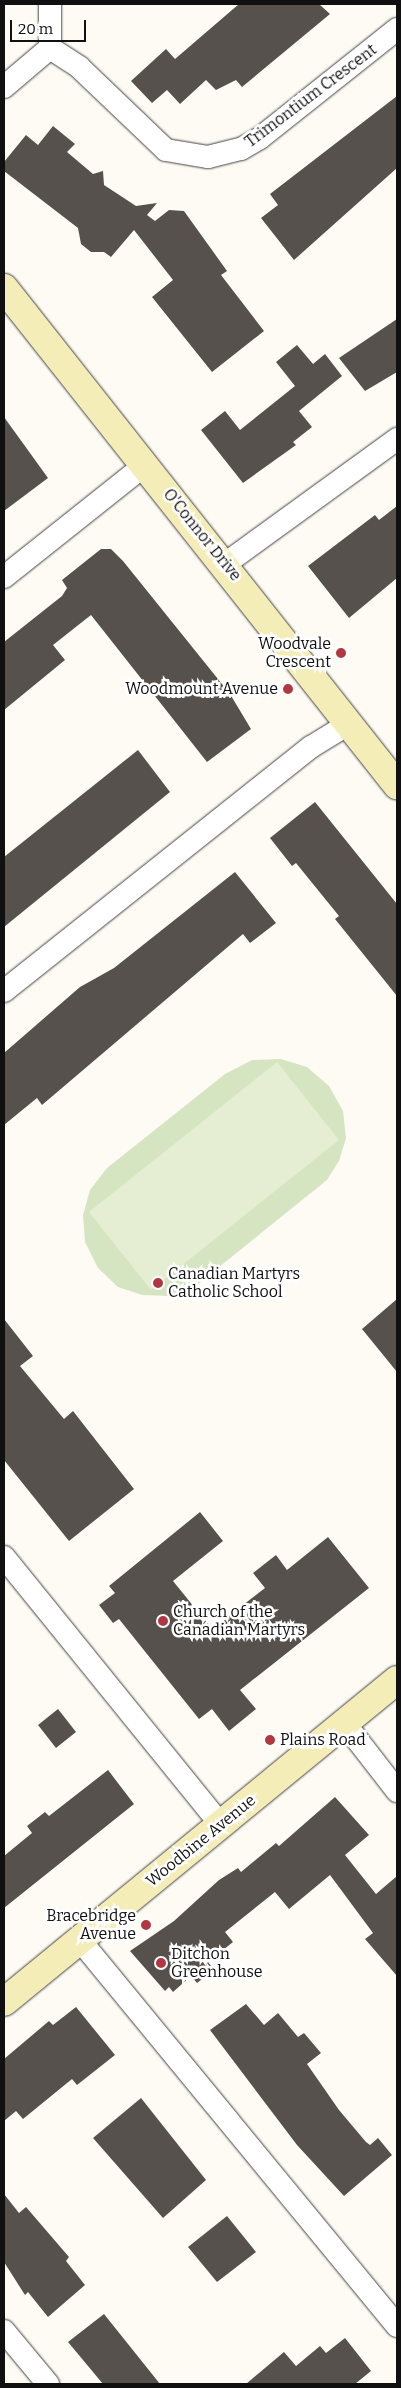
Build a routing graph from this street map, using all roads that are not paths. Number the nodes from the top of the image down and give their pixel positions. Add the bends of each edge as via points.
1 (50, 4) edge
2 (397, 29) edge
3 (50, 48) junction
4 (4, 87) edge
5 (4, 288) edge
6 (397, 439) edge
7 (145, 465) junction
8 (225, 564) junction
9 (4, 577) edge
10 (350, 723) junction
11 (397, 785) edge
12 (4, 991) edge
13 (4, 1557) edge
14 (397, 1680) edge
15 (345, 1724) junction
16 (397, 1791) edge
17 (221, 1825) junction
18 (79, 1939) junction
19 (4, 2002) edge
20 (397, 2326) edge
21 (4, 2331) edge
22 (48, 2384) edge

1 - 3 street
2 - 3 street, Trimontium Crescent via 260,138 241,149 208,157 166,150 79,67
3 - 4 street
5 - 7 main road, O'Connor Drive
6 - 8 street
7 - 8 main road, O'Connor Drive
7 - 9 street
8 - 10 main road, O'Connor Drive
10 - 11 main road, O'Connor Drive
10 - 12 street via 311,747
13 - 17 street
14 - 15 main road, Woodbine Avenue
15 - 16 street
15 - 17 main road, Woodbine Avenue
17 - 18 main road, Woodbine Avenue
18 - 19 main road, Woodbine Avenue
18 - 20 street
21 - 22 street

